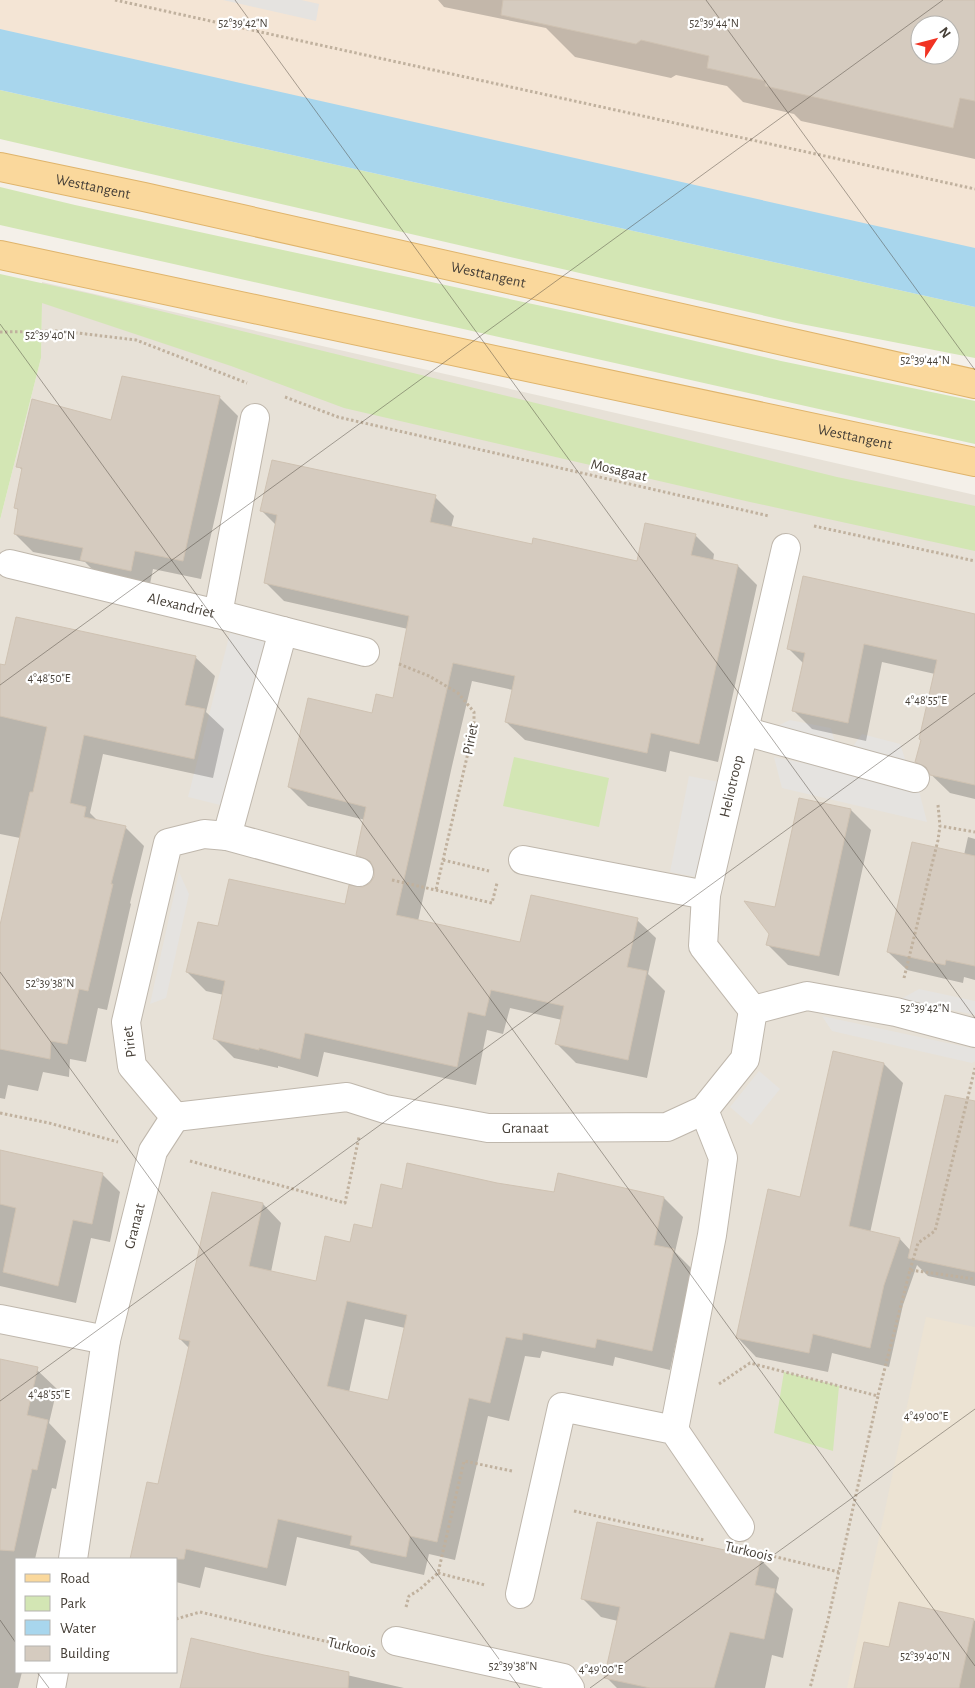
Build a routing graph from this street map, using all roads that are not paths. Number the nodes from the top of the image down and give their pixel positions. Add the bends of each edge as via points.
1 (0, 167) edge
2 (0, 255) edge
3 (975, 384) edge
4 (255, 418) dead end
5 (975, 462) edge
6 (786, 548) dead end
7 (10, 564) dead end
8 (218, 614) junction
9 (283, 632) junction
10 (365, 652) road end
11 (744, 731) junction
12 (915, 778) road end
13 (227, 836) junction
14 (511, 867) road end
15 (359, 872) road end
16 (706, 895) junction
17 (753, 1010) junction
18 (975, 1033) edge
19 (704, 1110) junction
20 (175, 1117) junction
21 (0, 1319) edge
22 (106, 1340) junction
23 (674, 1430) junction
24 (740, 1527) dead end
25 (73, 1558) edge
26 (520, 1594) road end
27 (396, 1641) road end
28 (54, 1673) edge
29 (51, 1688) edge
30 (570, 1688) edge

1 - 3 main road, Westtangent
2 - 5 main road, Westtangent
4 - 8 street, Alexandriet
6 - 11 street, Heliotroop
7 - 8 street, Alexandriet
8 - 9 street
9 - 10 street
9 - 13 street
11 - 12 street
11 - 16 street, Heliotroop
13 - 15 street, Piriet
13 - 20 street, Piriet via 204,834 168,843 126,1022 132,1066
14 - 16 street
16 - 17 street, Heliotroop via 703,946
17 - 18 street via 807,996 896,1012
17 - 19 street, Granaat via 745,1059
19 - 20 street, Granaat via 666,1127 488,1128 385,1109 356,1100
19 - 23 street via 723,1158 712,1236
20 - 22 street, Granaat via 153,1151
21 - 22 street
22 - 25 street, Granaat
23 - 24 street, Turkoois
23 - 26 street via 562,1406
27 - 30 street, Turkoois via 563,1678
28 - 29 street

